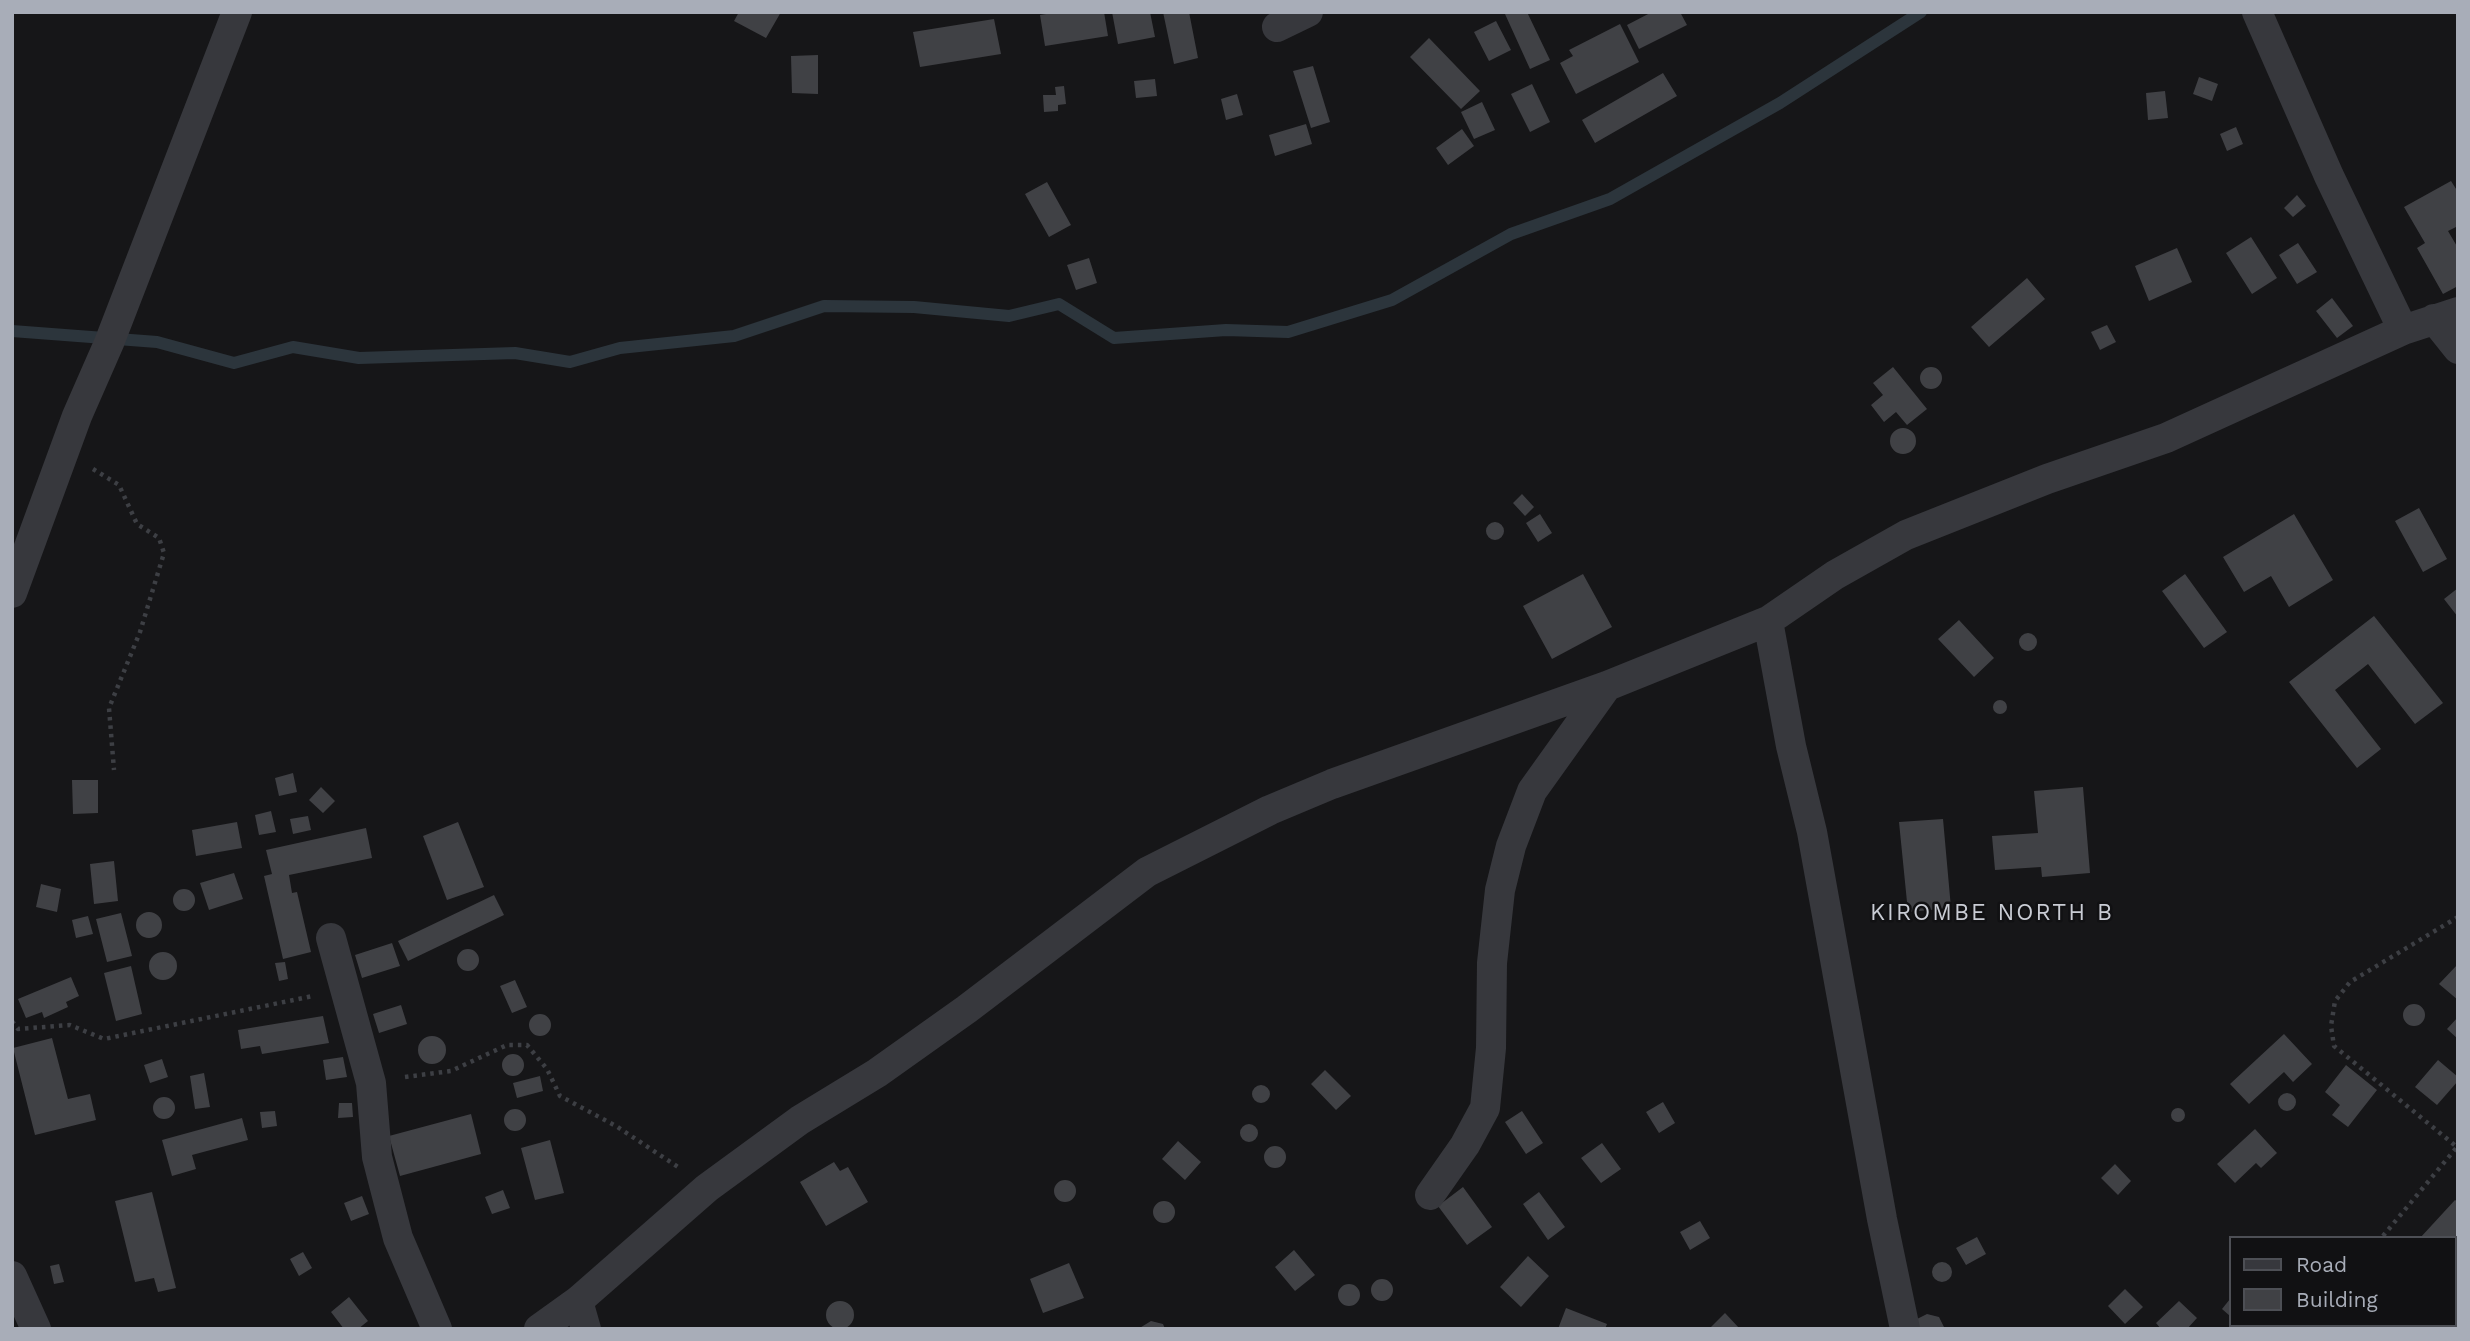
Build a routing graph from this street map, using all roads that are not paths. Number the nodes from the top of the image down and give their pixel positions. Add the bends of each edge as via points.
1 (236, 12) edge
2 (1308, 12) edge
3 (2258, 12) edge
4 (1277, 27) dead end
5 (2446, 316) edge
6 (2403, 330) junction
7 (2458, 349) edge
8 (12, 593) edge
9 (1768, 621) junction
10 (1607, 686) junction
11 (331, 938) dead end
12 (1430, 1195) dead end
13 (12, 1276) edge
14 (582, 1315) edge
15 (36, 1329) edge
16 (437, 1329) edge
17 (540, 1329) edge
18 (1905, 1329) edge

1 - 8 street
2 - 4 street
3 - 6 street
5 - 6 street
5 - 7 street
6 - 9 street via 2166,438 1906,535 1835,575
9 - 10 street
9 - 18 street
10 - 12 street via 1532,791 1511,846 1500,890 1492,963 1485,1108
10 - 14 street via 1332,784 1147,872 945,1025 706,1188
11 - 16 street via 371,1083 377,1157 398,1238
13 - 15 street
14 - 17 street

